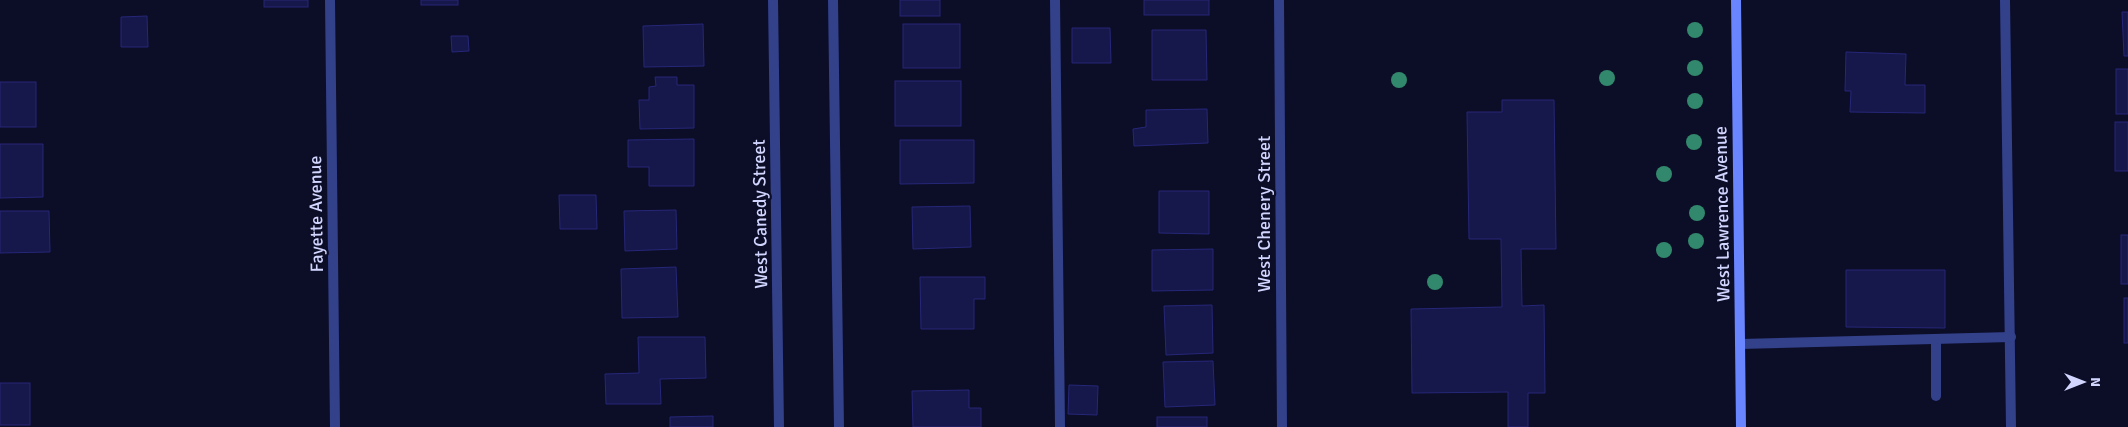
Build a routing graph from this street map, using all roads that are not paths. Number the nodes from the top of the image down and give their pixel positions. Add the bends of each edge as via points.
1 (330, 0) edge
2 (773, 0) edge
3 (833, 0) edge
4 (1055, 0) edge
5 (1279, 0) edge
6 (1736, 0) edge
7 (2005, 0) edge
8 (2011, 336) junction
9 (1936, 338) junction
10 (1740, 344) junction
11 (1936, 396) dead end
12 (335, 427) edge
13 (779, 427) edge
14 (839, 427) edge
15 (1060, 427) edge
16 (1282, 427) edge
17 (1741, 427) edge
18 (2011, 427) edge

1 - 12 street, Fayette Avenue
2 - 13 street, West Canedy Street
3 - 14 street
4 - 15 street
5 - 16 street, West Chenery Street
6 - 10 street, West Lawrence Avenue
7 - 8 street
8 - 9 street
8 - 18 street
9 - 10 street
9 - 11 street
10 - 17 street, West Lawrence Avenue

